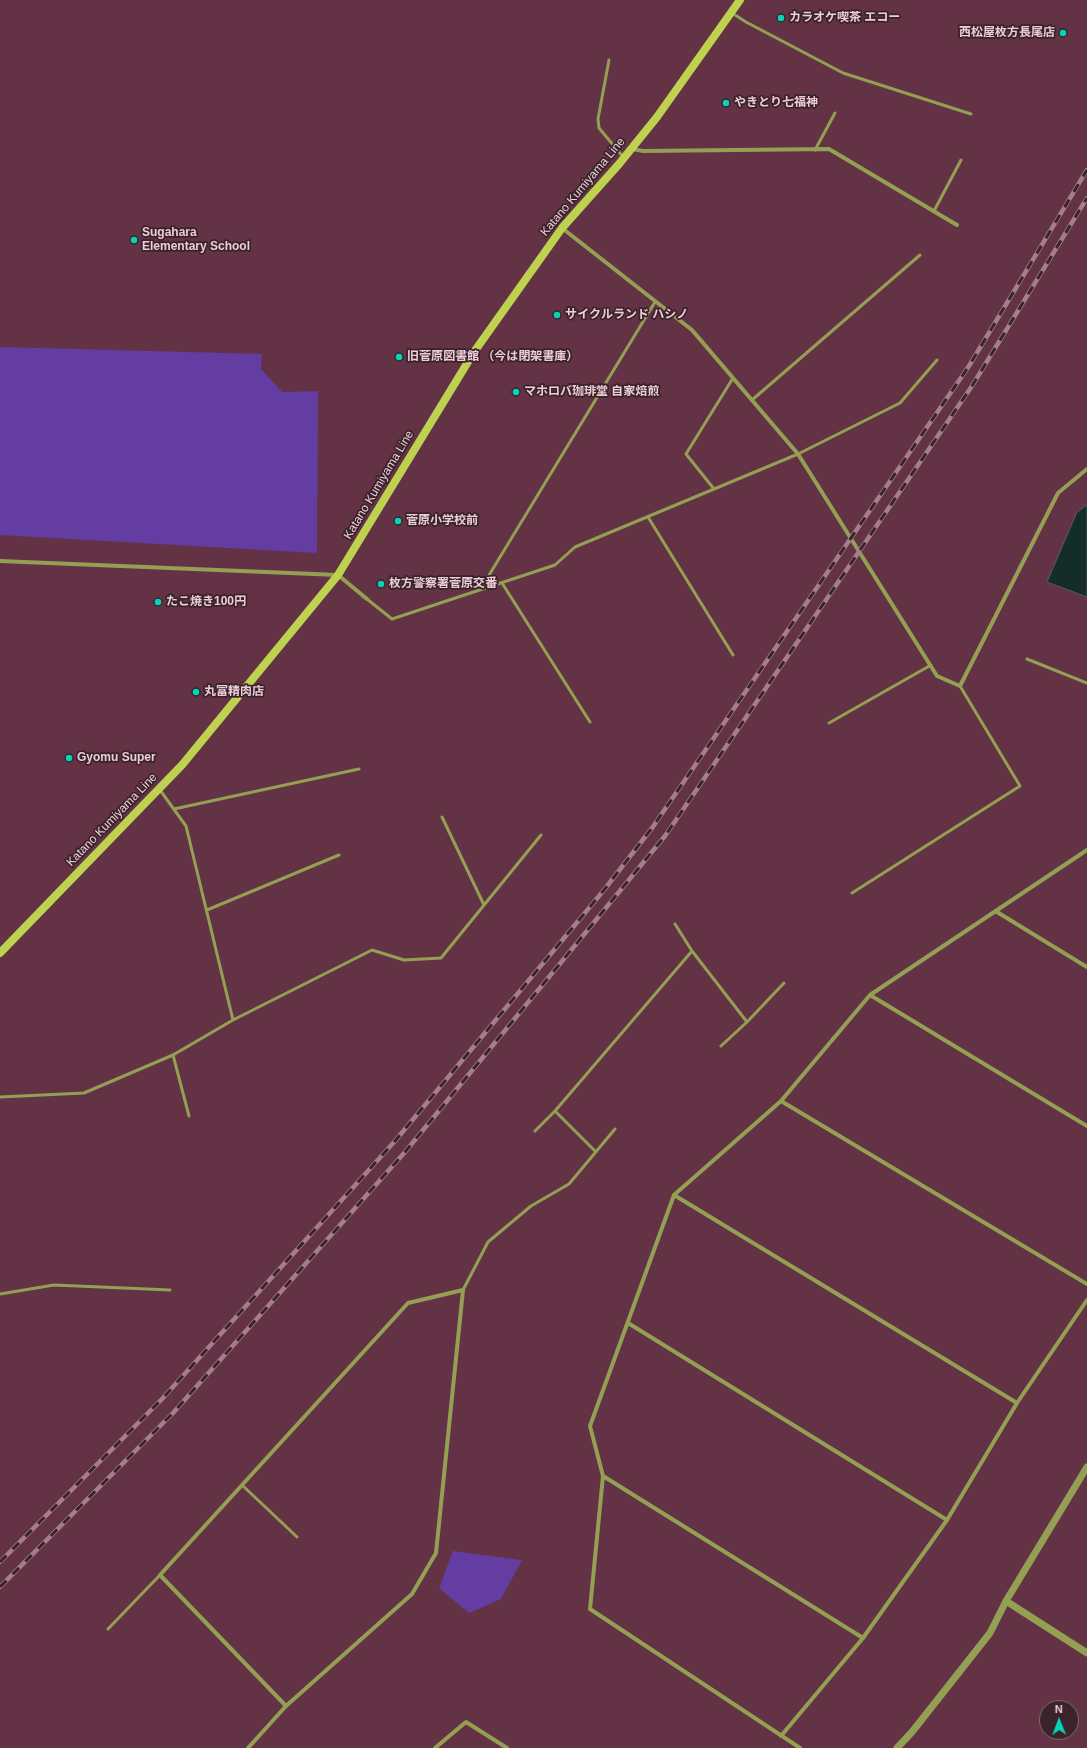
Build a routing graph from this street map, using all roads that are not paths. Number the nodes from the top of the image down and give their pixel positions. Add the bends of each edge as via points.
1 (740, 0) edge
2 (732, 13) junction
3 (609, 60) dead end
4 (835, 113) dead end
5 (971, 114) dead end
6 (632, 149) junction
7 (815, 150) junction
8 (624, 158) junction
9 (961, 160) dead end
10 (934, 211) junction
11 (957, 225) dead end
12 (562, 228) junction
13 (920, 255) dead end
14 (655, 302) junction
15 (937, 360) dead end
16 (733, 378) junction
17 (752, 400) junction
18 (798, 454) junction
19 (1087, 469) edge
20 (714, 488) junction
21 (648, 517) junction
22 (0, 561) edge
23 (338, 575) junction
24 (502, 583) junction
25 (480, 590) junction
26 (367, 598) joint
27 (733, 655) dead end
28 (1027, 659) dead end
29 (931, 665) junction
30 (1087, 683) edge
31 (960, 686) junction
32 (590, 722) dead end
33 (829, 723) dead end
34 (359, 769) dead end
35 (159, 789) junction
36 (174, 809) junction
37 (442, 817) dead end
38 (541, 835) dead end
39 (1087, 850) edge
40 (338, 855) dead end
41 (852, 893) dead end
42 (484, 905) junction
43 (207, 910) junction
44 (997, 912) junction
45 (675, 924) dead end
46 (692, 951) junction
47 (0, 953) edge
48 (1087, 967) edge
49 (784, 983) dead end
50 (870, 995) junction
51 (233, 1020) junction
52 (747, 1022) junction
53 (721, 1046) dead end
54 (173, 1055) junction
55 (0, 1097) edge
56 (781, 1101) junction
57 (555, 1111) junction
58 (189, 1116) dead end
59 (1087, 1126) edge
60 (615, 1129) dead end
61 (535, 1131) dead end
62 (596, 1152) junction
63 (674, 1195) junction
64 (1087, 1284) edge
65 (170, 1290) dead end
66 (463, 1290) junction
67 (0, 1294) edge
68 (1087, 1300) edge
69 (628, 1323) junction
70 (1018, 1403) junction
71 (1087, 1467) edge
72 (603, 1476) junction
73 (242, 1485) junction
74 (947, 1520) junction
75 (297, 1537) dead end
76 (160, 1575) junction
77 (1006, 1600) junction
78 (108, 1629) dead end
79 (863, 1638) junction
80 (1087, 1653) edge
81 (286, 1706) junction
82 (781, 1736) junction
83 (248, 1748) edge
84 (435, 1748) edge
85 (507, 1748) edge
86 (800, 1748) edge
87 (897, 1748) edge

1 - 2 main road, Katano Kumiyama Line
2 - 5 lane via 843,73
2 - 6 main road, Katano Kumiyama Line
3 - 8 lane via 598,119 599,128
4 - 7 lane
6 - 7 street
6 - 8 main road, Katano Kumiyama Line
7 - 10 street via 829,149
8 - 12 main road, Katano Kumiyama Line
9 - 10 lane
10 - 11 street
12 - 14 street
12 - 23 main road, Katano Kumiyama Line via 474,352
13 - 17 lane
14 - 16 street via 692,330
14 - 25 lane
15 - 18 lane via 900,403
16 - 17 street
16 - 20 lane via 686,454
17 - 18 street
18 - 20 lane
18 - 29 street
19 - 31 street via 1058,493
20 - 21 lane
21 - 24 lane via 575,547 555,565
21 - 27 lane
22 - 23 street
23 - 26 street
23 - 35 main road, Katano Kumiyama Line via 182,765
24 - 25 lane
24 - 32 lane
25 - 26 lane via 392,619
28 - 30 lane
29 - 31 street via 938,676
29 - 33 lane
31 - 41 lane via 1020,786
34 - 36 lane
35 - 36 lane
35 - 47 main road, Katano Kumiyama Line
36 - 43 lane via 186,826
37 - 42 lane
38 - 42 lane
39 - 44 street
40 - 43 lane
42 - 51 lane via 441,958 404,960 372,950
43 - 51 lane
44 - 48 street
44 - 50 street
45 - 46 lane
46 - 52 lane
46 - 57 lane
49 - 52 lane
50 - 56 street
50 - 59 street
51 - 54 lane
52 - 53 lane
54 - 55 lane via 84,1093
54 - 58 lane
56 - 63 street
56 - 64 street
57 - 61 lane
57 - 62 lane
60 - 62 lane
62 - 66 lane via 569,1184 531,1206 488,1242
63 - 69 street
63 - 70 street
65 - 67 lane via 54,1285
66 - 73 street via 408,1303
66 - 81 street via 436,1553 412,1594
68 - 70 street
69 - 72 street via 590,1426
69 - 74 street
70 - 74 street
71 - 77 street
72 - 79 street
72 - 82 street via 590,1609
73 - 75 lane
73 - 76 street
74 - 79 street
76 - 78 lane
76 - 81 street
77 - 80 street
77 - 87 street via 990,1633
79 - 82 street
81 - 83 street
82 - 86 street
84 - 85 street via 466,1722

